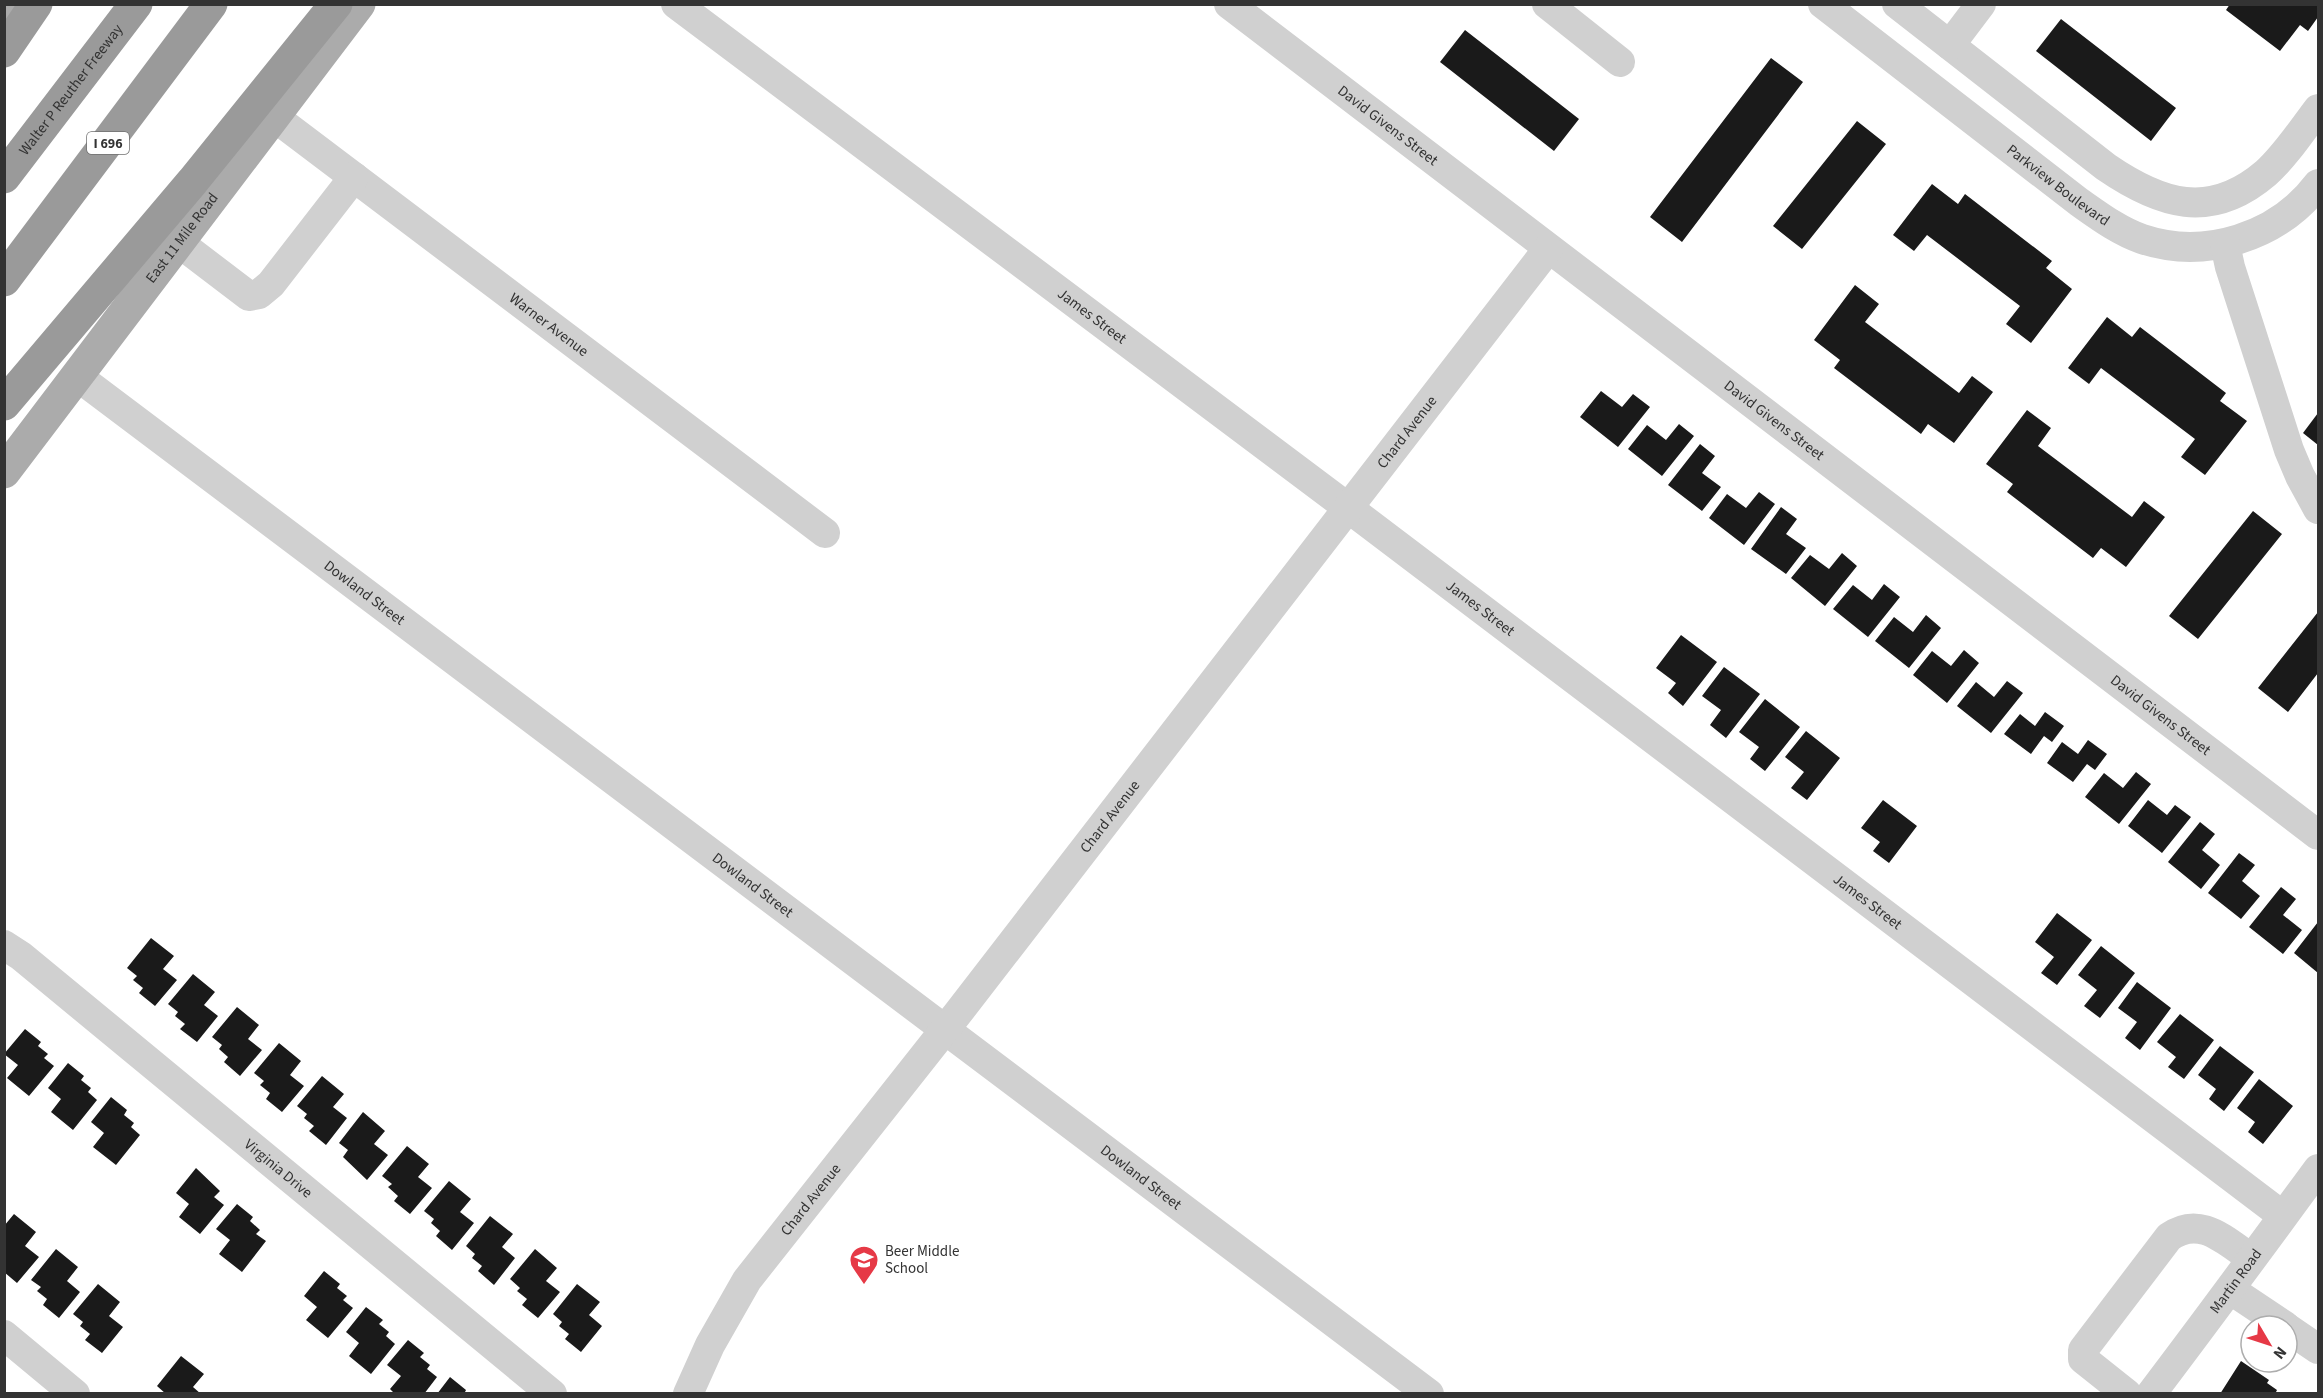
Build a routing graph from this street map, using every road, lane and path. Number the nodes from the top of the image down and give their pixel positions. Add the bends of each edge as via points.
1 (7, 4) edge
2 (36, 4) edge
3 (136, 4) edge
4 (211, 4) edge
5 (336, 4) edge
6 (359, 4) edge
7 (676, 4) edge
8 (1229, 4) edge
9 (1548, 4) edge
10 (1823, 4) edge
11 (1981, 4) edge
12 (4, 8) edge
13 (1902, 8) edge
14 (1950, 45) junction
15 (1880, 48) junction
16 (4, 51) edge
17 (1620, 62) dead end
18 (2318, 110) edge
19 (273, 116) junction
20 (2106, 167) junction
21 (4, 177) edge
22 (354, 177) junction
23 (2319, 184) edge
24 (2079, 202) junction
25 (178, 242) junction
26 (2225, 244) junction
27 (1548, 249) junction
28 (4, 280) edge
29 (77, 376) junction
30 (4, 404) edge
31 (4, 472) edge
32 (1347, 507) junction
33 (2319, 509) edge
34 (825, 533) dead end
35 (2319, 835) edge
36 (4, 945) edge
37 (945, 1029) junction
38 (2319, 1169) edge
39 (2283, 1216) junction
40 (2251, 1258) junction
41 (2231, 1290) junction
42 (2267, 1314) edge
43 (4, 1335) edge
44 (2299, 1336) edge
45 (2319, 1349) edge
46 (75, 1394) edge
47 (552, 1394) edge
48 (688, 1394) edge
49 (1429, 1394) edge
50 (2127, 1394) edge
51 (2151, 1394) edge

1 - 12 main road
2 - 16 highway
3 - 21 highway, Walter P Reuther Freeway
4 - 28 highway, I 696
5 - 30 highway via 193,181
6 - 19 main road, East 11 Mile Road
7 - 32 street, James Street
8 - 27 street, David Givens Street
9 - 17 street
10 - 15 street, Parkview Boulevard
11 - 14 street
13 - 14 street
13 - 15 street
14 - 20 street
15 - 24 street, Parkview Boulevard
18 - 20 street via 2267,172 2231,195 2184,203 2166,199 2132,185
19 - 22 street, Warner Avenue
19 - 25 main road, East 11 Mile Road
20 - 24 street
22 - 25 street via 272,284 259,294 249,296
22 - 34 street, Warner Avenue
23 - 26 street, Parkview Boulevard via 2280,222
24 - 26 street, Parkview Boulevard via 2141,239 2183,246
25 - 29 main road, East 11 Mile Road
26 - 33 street via 2289,450
27 - 32 street, Chard Avenue
27 - 35 street, David Givens Street
29 - 31 main road, East 11 Mile Road
29 - 37 street, Dowland Street
32 - 37 street, Chard Avenue
32 - 39 street, James Street
36 - 47 street, Virginia Drive
37 - 48 street, Chard Avenue via 747,1281 710,1345
37 - 49 street, Dowland Street
38 - 39 street, Martin Road
39 - 40 street, Martin Road
40 - 41 street, Martin Road
40 - 50 street via 2220,1237 2192,1227 2169,1237 2083,1350 2083,1359
41 - 42 street
41 - 51 street, Martin Road
43 - 46 street
44 - 45 street

